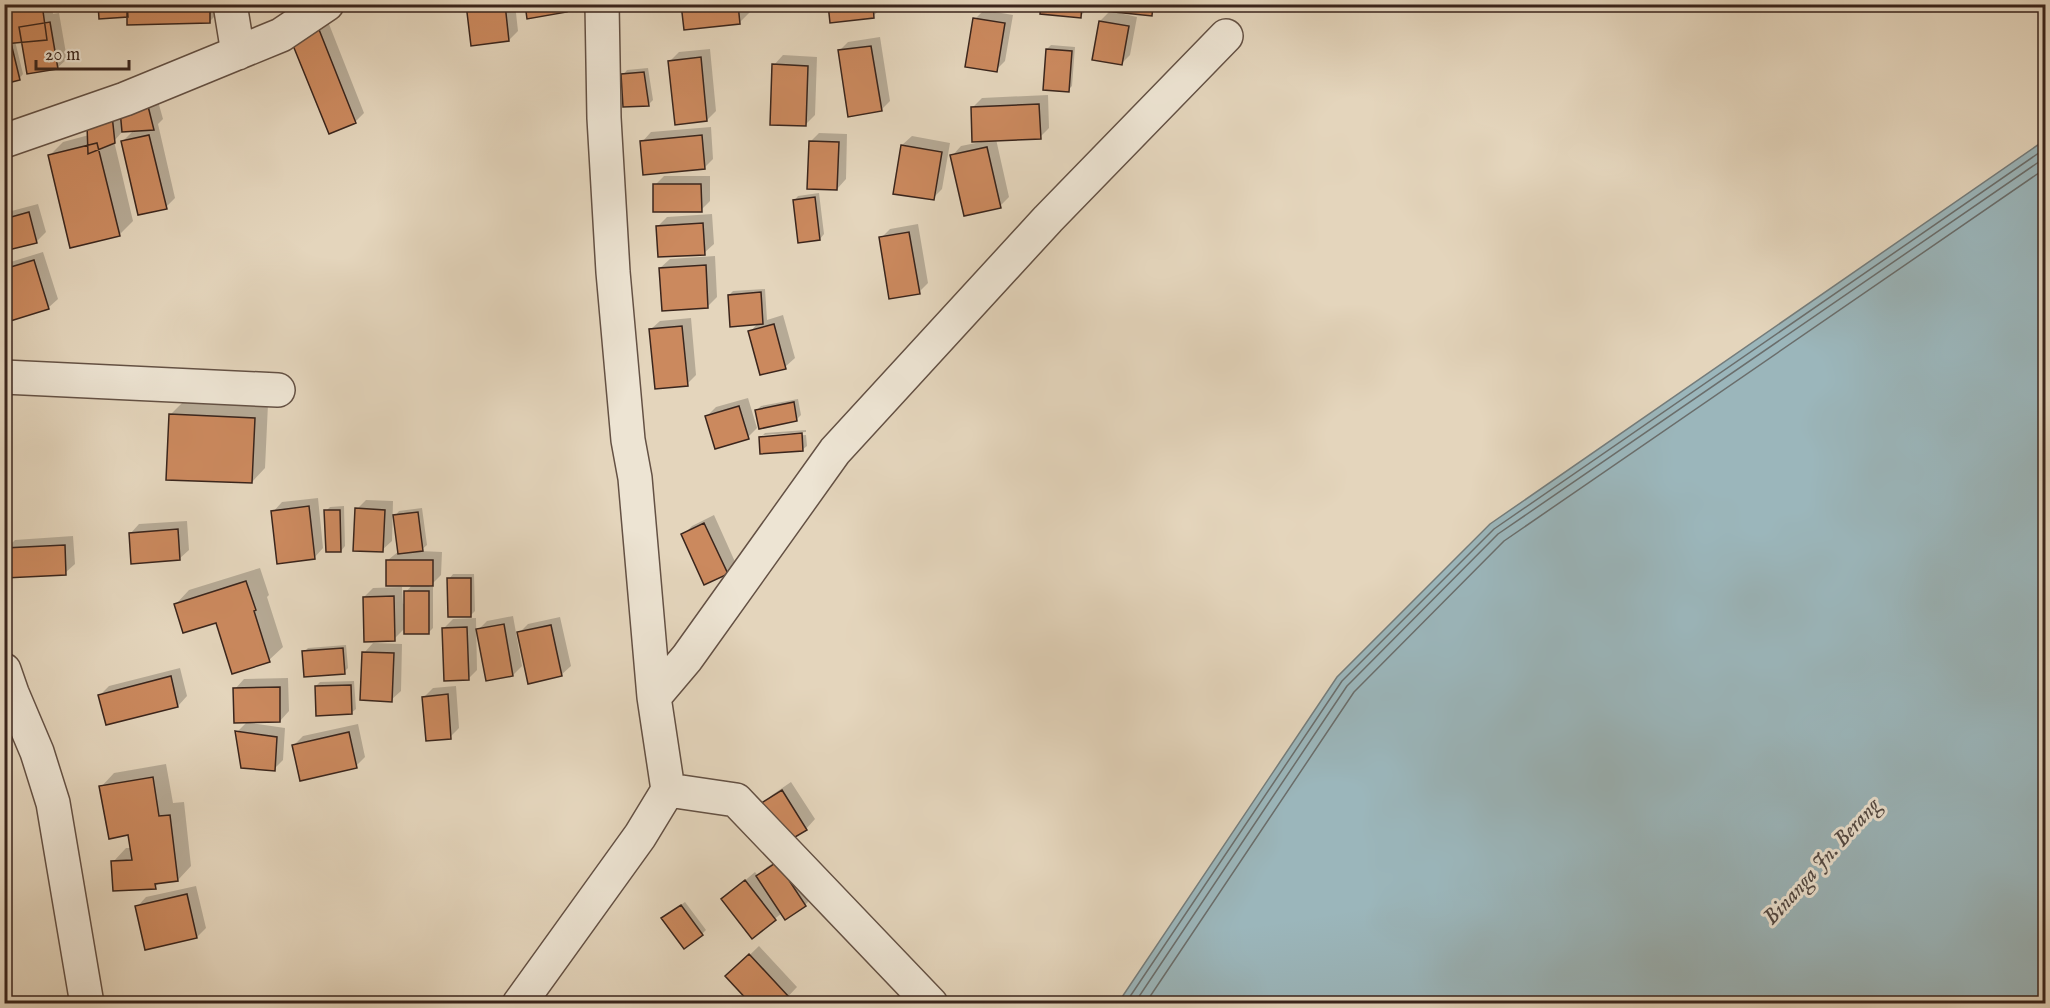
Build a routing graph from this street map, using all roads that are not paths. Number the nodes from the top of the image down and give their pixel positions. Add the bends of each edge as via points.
1 (230, 4) edge
2 (327, 4) edge
3 (602, 4) edge
4 (1226, 36) dead end
5 (237, 53) junction
6 (4, 141) edge
7 (4, 377) edge
8 (278, 390) dead end
9 (4, 670) edge
10 (654, 698) junction
11 (668, 790) junction
12 (87, 1004) edge
13 (519, 1004) edge
14 (931, 1004) edge

1 - 5 street
2 - 5 street via 281,35
3 - 10 street via 613,272
4 - 10 street via 1048,219 835,451
5 - 6 street via 125,99
7 - 8 street
9 - 12 street via 53,803
10 - 11 street
11 - 13 street via 640,836
11 - 14 street via 736,800

